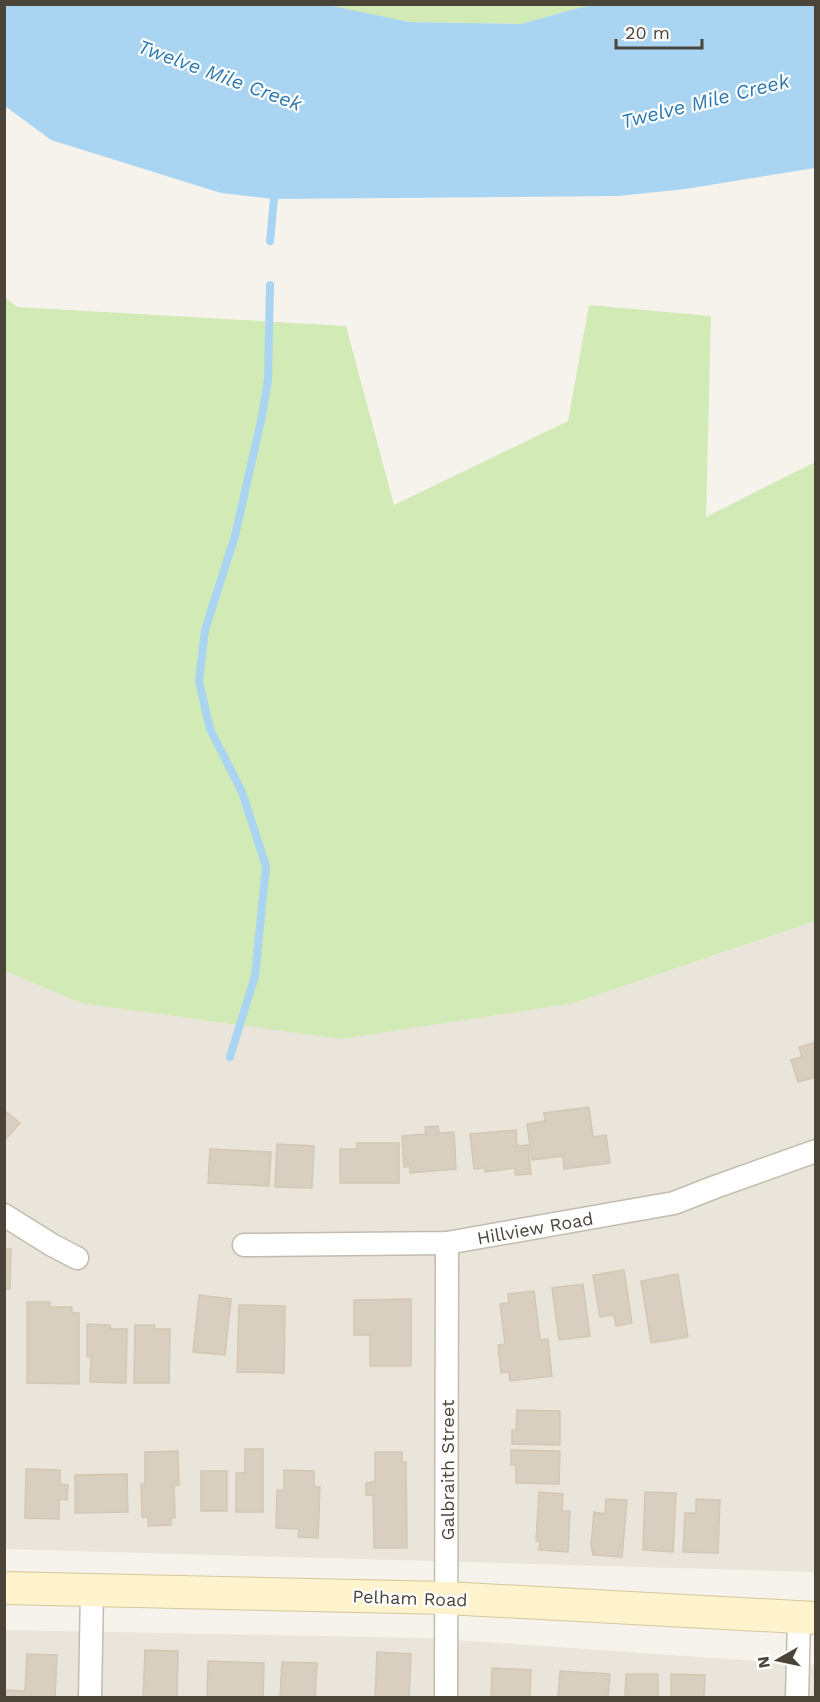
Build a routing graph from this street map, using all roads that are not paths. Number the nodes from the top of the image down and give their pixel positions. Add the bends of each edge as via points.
1 (816, 1151) edge
2 (4, 1215) edge
3 (447, 1243) junction
4 (244, 1245) dead end
5 (77, 1258) dead end
6 (4, 1588) edge
7 (92, 1590) junction
8 (447, 1598) junction
9 (807, 1618) edge
10 (90, 1698) edge
11 (446, 1698) edge
12 (797, 1698) edge

1 - 3 street, Hillview Road via 674,1203
2 - 5 street
3 - 4 street, Hillview Road
3 - 8 street, Galbraith Street
6 - 7 main road, Pelham Road
7 - 8 main road, Pelham Road
7 - 10 street
8 - 9 main road, Pelham Road
8 - 11 street, Galbraith Street
9 - 12 street

